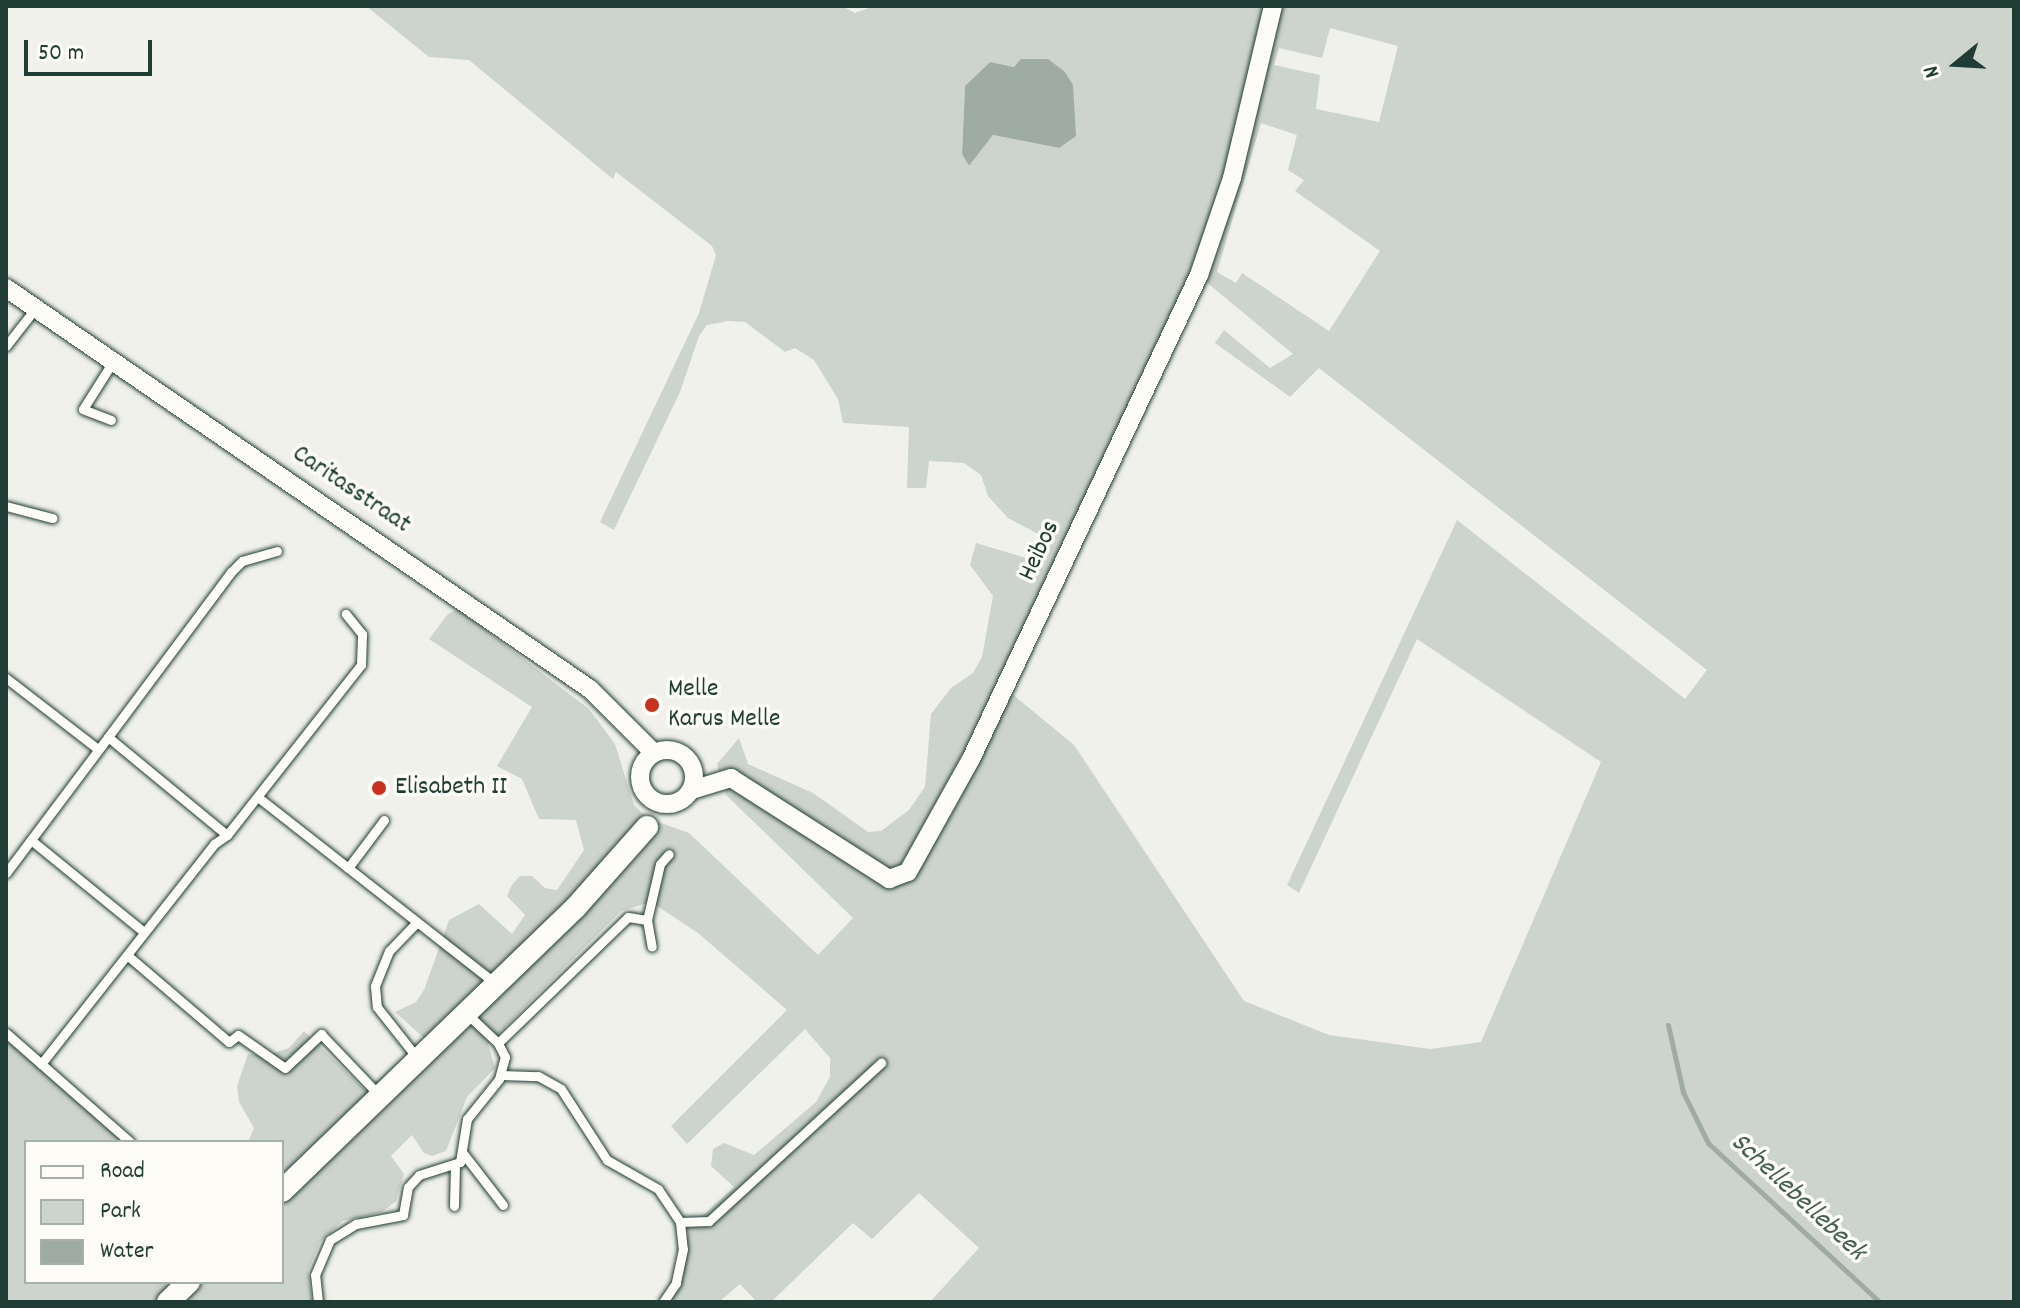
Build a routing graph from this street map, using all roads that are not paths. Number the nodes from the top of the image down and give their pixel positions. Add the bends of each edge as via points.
1 (1273, 6) edge
2 (6, 288) edge
3 (34, 310) junction
4 (6, 346) edge
5 (112, 363) junction
6 (111, 420) dead end
7 (6, 506) edge
8 (52, 518) dead end
9 (277, 551) dead end
10 (346, 614) dead end
11 (6, 678) edge
12 (108, 737) junction
13 (98, 749) junction
14 (653, 752) junction
15 (692, 790) junction
16 (259, 798) junction
17 (654, 804) junction
18 (384, 820) dead end
19 (647, 827) joint
20 (227, 835) junction
21 (31, 840) junction
22 (669, 854) dead end
23 (348, 868) junction
24 (6, 872) edge
25 (647, 920) junction
26 (417, 922) junction
27 (144, 932) junction
28 (652, 947) dead end
29 (127, 955) junction
30 (495, 983) junction
31 (466, 1013) junction
32 (6, 1033) edge
33 (498, 1043) junction
34 (418, 1059) junction
35 (881, 1063) dead end
36 (41, 1064) junction
37 (501, 1075) junction
38 (380, 1096) junction
39 (128, 1140) edge
40 (462, 1152) junction
41 (455, 1164) junction
42 (284, 1189) edge
43 (503, 1205) dead end
44 (454, 1206) dead end
45 (680, 1222) junction
46 (187, 1284) edge
47 (168, 1302) edge
48 (318, 1302) edge
49 (663, 1302) edge

1 - 15 street, Heibos via 1232,178 1199,275 971,759 908,872 889,879 731,778
2 - 3 street, Caritasstraat
3 - 4 lane
3 - 5 street, Caritasstraat
5 - 6 lane via 83,409
5 - 14 street, Caritasstraat via 590,689
7 - 8 lane
9 - 12 lane via 242,561 231,572
10 - 16 lane via 362,634 361,665
11 - 13 lane
12 - 13 lane
12 - 20 lane
13 - 21 lane
14 - 15 street via 680,752 691,763
14 - 17 street via 639,771 642,790
15 - 17 street via 672,805
16 - 20 lane
16 - 23 lane
17 - 19 street
18 - 23 lane
19 - 30 street via 576,907
20 - 27 lane via 214,844
21 - 24 lane
21 - 27 lane
22 - 25 lane via 660,864
23 - 26 lane
25 - 28 lane
25 - 33 lane via 628,917 612,928
26 - 30 lane
26 - 34 lane via 389,951 375,986 377,1007
27 - 29 lane
29 - 36 lane
29 - 38 lane via 229,1042 238,1035 285,1068 321,1034
30 - 31 street
31 - 33 lane
31 - 34 street
32 - 36 lane
33 - 37 lane via 505,1057
34 - 38 street
35 - 45 lane via 709,1221
36 - 39 lane
37 - 40 lane via 467,1119
37 - 45 lane via 538,1076 561,1089 607,1160 658,1189
38 - 42 street
40 - 41 lane
40 - 43 lane
41 - 44 lane
41 - 48 lane via 419,1175 408,1187 403,1215 356,1224 330,1240 315,1275
45 - 49 lane via 679,1271
46 - 47 street

